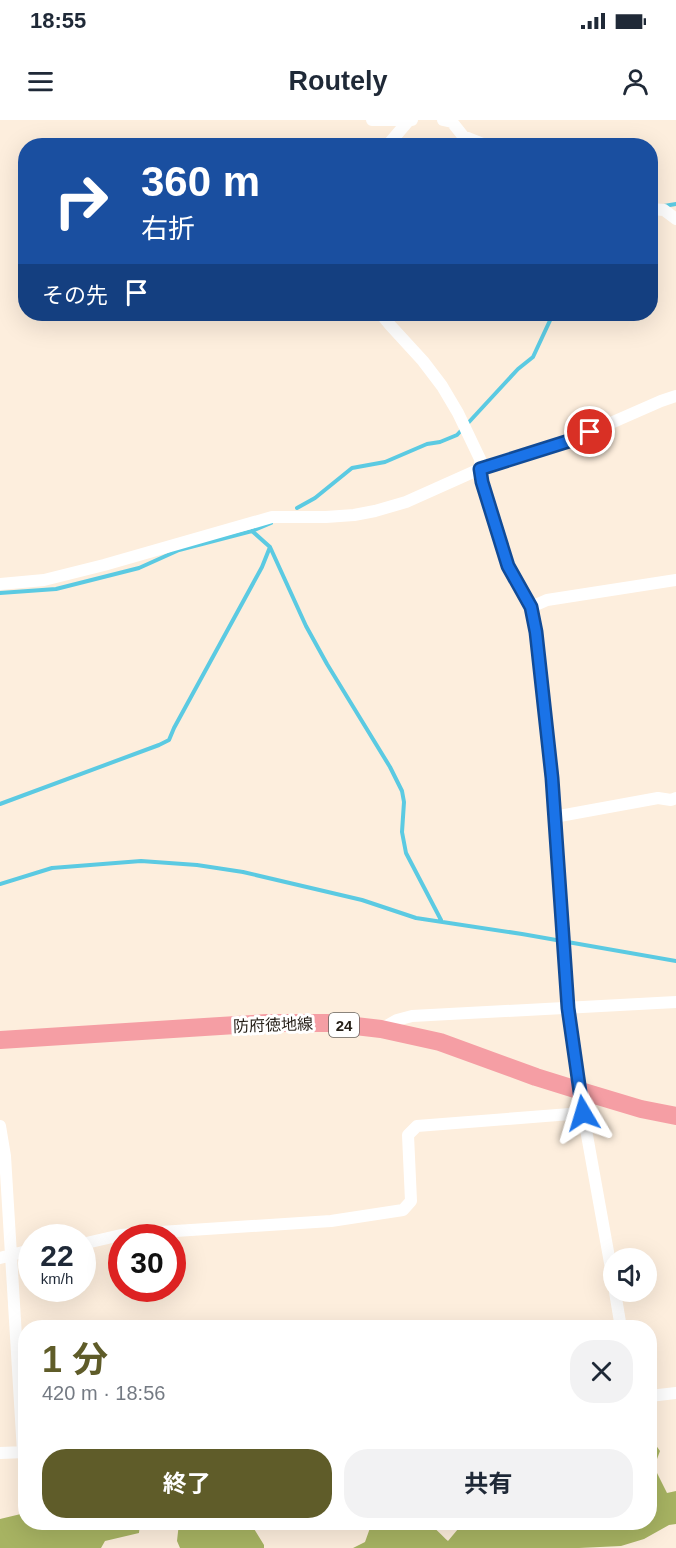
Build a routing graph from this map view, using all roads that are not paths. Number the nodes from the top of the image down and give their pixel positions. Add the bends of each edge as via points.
1 (372, 120) edge
2 (410, 120) edge
3 (450, 121) edge
4 (394, 138) edge
5 (468, 138) edge
6 (676, 203) edge
7 (658, 209) edge
8 (664, 210) junction
9 (676, 219) edge
10 (387, 321) edge
11 (676, 396) edge
12 (480, 469) junction
13 (676, 580) edge
14 (0, 584) edge
15 (531, 607) junction
16 (676, 798) edge
17 (554, 817) junction
18 (676, 1002) edge
19 (568, 1008) junction
20 (381, 1029) junction
21 (0, 1041) edge
22 (581, 1091) junction
23 (583, 1113) junction
24 (676, 1116) edge
25 (0, 1126) edge
26 (96, 1241) edge
27 (607, 1248) edge
28 (6, 1257) edge
29 (617, 1302) edge
30 (620, 1320) edge
31 (18, 1387) edge
32 (676, 1393) edge
33 (657, 1395) edge
34 (18, 1452) edge
35 (0, 1453) edge

1 - 2 street
2 - 4 street
3 - 5 street
6 - 8 street
7 - 8 street
8 - 9 street
10 - 12 street via 442,386 480,459
11 - 12 street via 572,440
12 - 14 street via 406,502 375,511 272,518 44,580
12 - 15 street via 508,566
13 - 15 street via 547,600
15 - 17 street
16 - 17 street
17 - 19 street
18 - 19 street
19 - 20 street via 412,1016
19 - 22 street
20 - 21 main road, 防府徳地線 / 24 via 330,1023 267,1023
20 - 22 main road, 防府徳地線 / 24 via 440,1042
22 - 23 street
22 - 24 main road, 防府徳地線 / 24
23 - 26 street via 417,1126 408,1135 411,1201 403,1210 331,1221 145,1233
23 - 27 street
25 - 28 street via 5,1156
28 - 31 street
29 - 30 street
32 - 33 street
34 - 35 street

